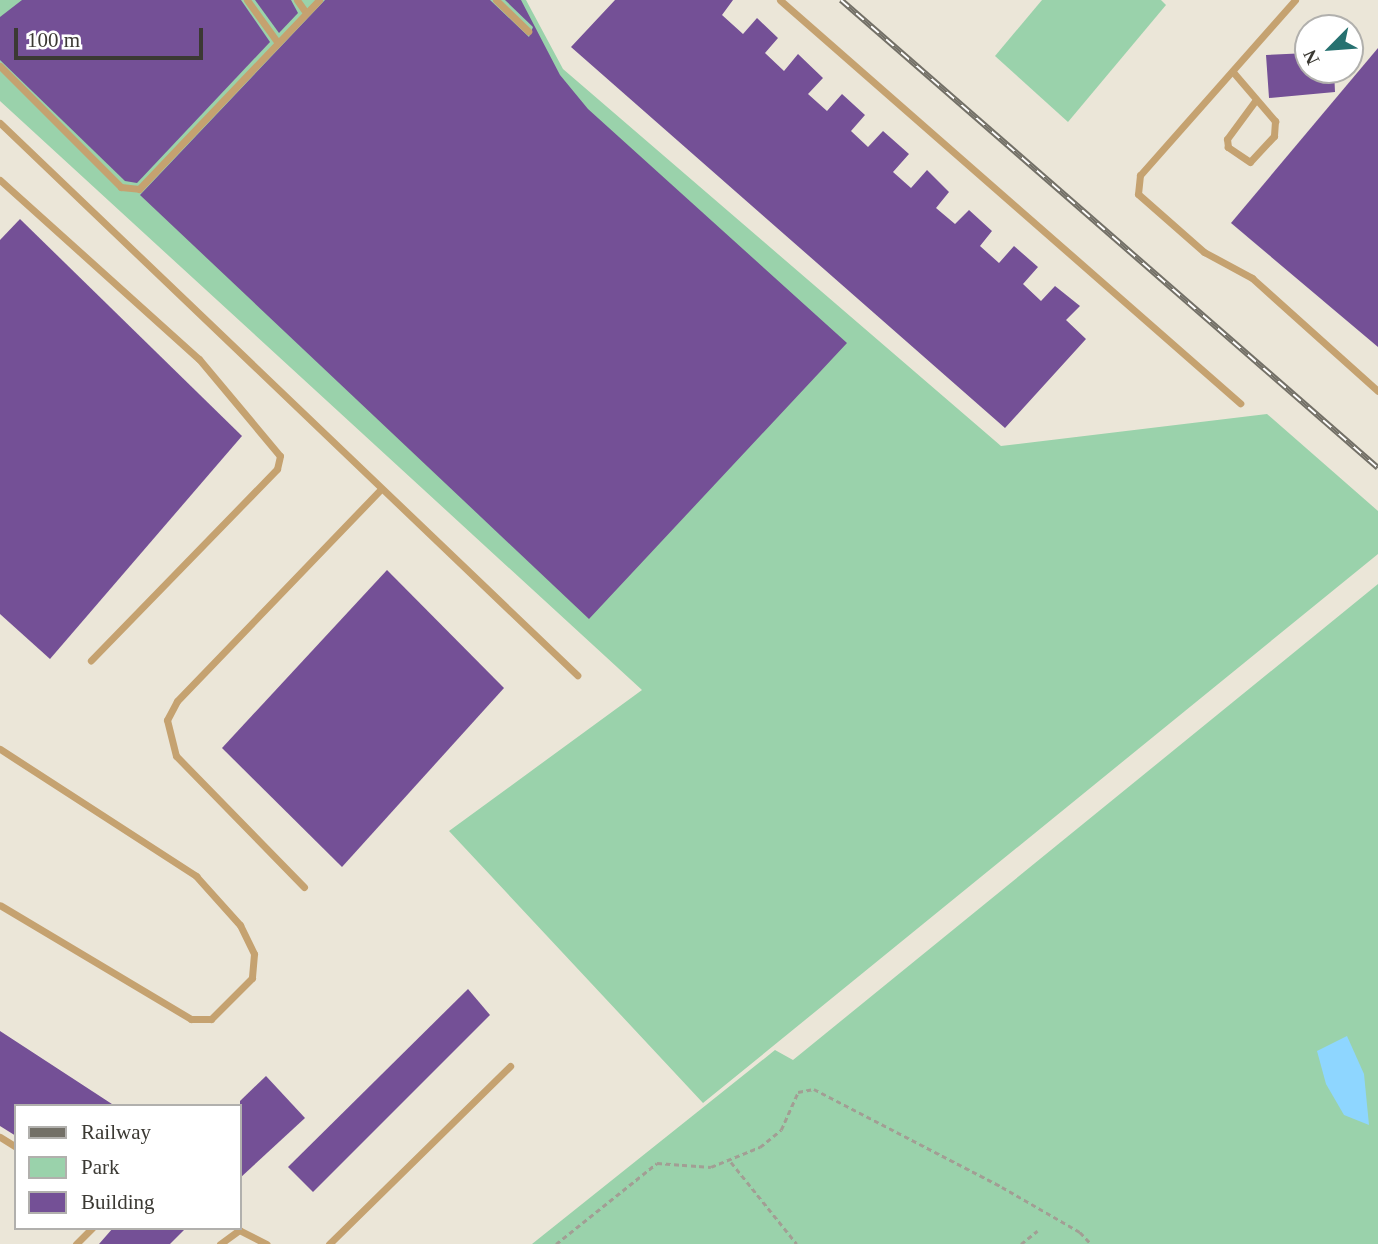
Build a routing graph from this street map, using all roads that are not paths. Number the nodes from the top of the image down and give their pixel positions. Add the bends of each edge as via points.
1 (247, 0) edge
2 (297, 0) edge
3 (319, 0) edge
4 (496, 0) edge
5 (780, 0) edge
6 (1295, 0) edge
7 (306, 13) junction
8 (528, 31) dead end
9 (278, 43) junction
10 (0, 66) edge
11 (1233, 72) junction
12 (1255, 101) junction
13 (0, 123) edge
14 (0, 180) edge
15 (1378, 391) edge
16 (1240, 403) dead end
17 (380, 490) junction
18 (91, 660) dead end
19 (577, 675) dead end
20 (0, 749) edge
21 (304, 887) dead end
22 (0, 905) edge
23 (510, 1066) dead end
24 (90, 1230) edge
25 (76, 1244) edge
26 (220, 1244) edge
27 (267, 1244) edge
28 (329, 1244) edge

1 - 9 lane
2 - 7 lane
3 - 7 lane
4 - 8 lane
5 - 16 lane
6 - 11 lane
7 - 9 lane
9 - 10 lane via 144,186 132,191 121,187
11 - 12 lane
11 - 15 lane via 1140,175 1138,194 1204,252 1252,278
12 - 12 lane via 1227,139 1228,147 1250,162 1276,128
13 - 17 lane
14 - 18 lane via 200,359 280,456 277,469
17 - 19 lane
17 - 21 lane via 177,701 167,720 176,756
20 - 22 lane via 196,876 240,925 254,954 252,978 211,1019 191,1019
23 - 28 lane
24 - 25 lane
26 - 27 lane via 239,1230

